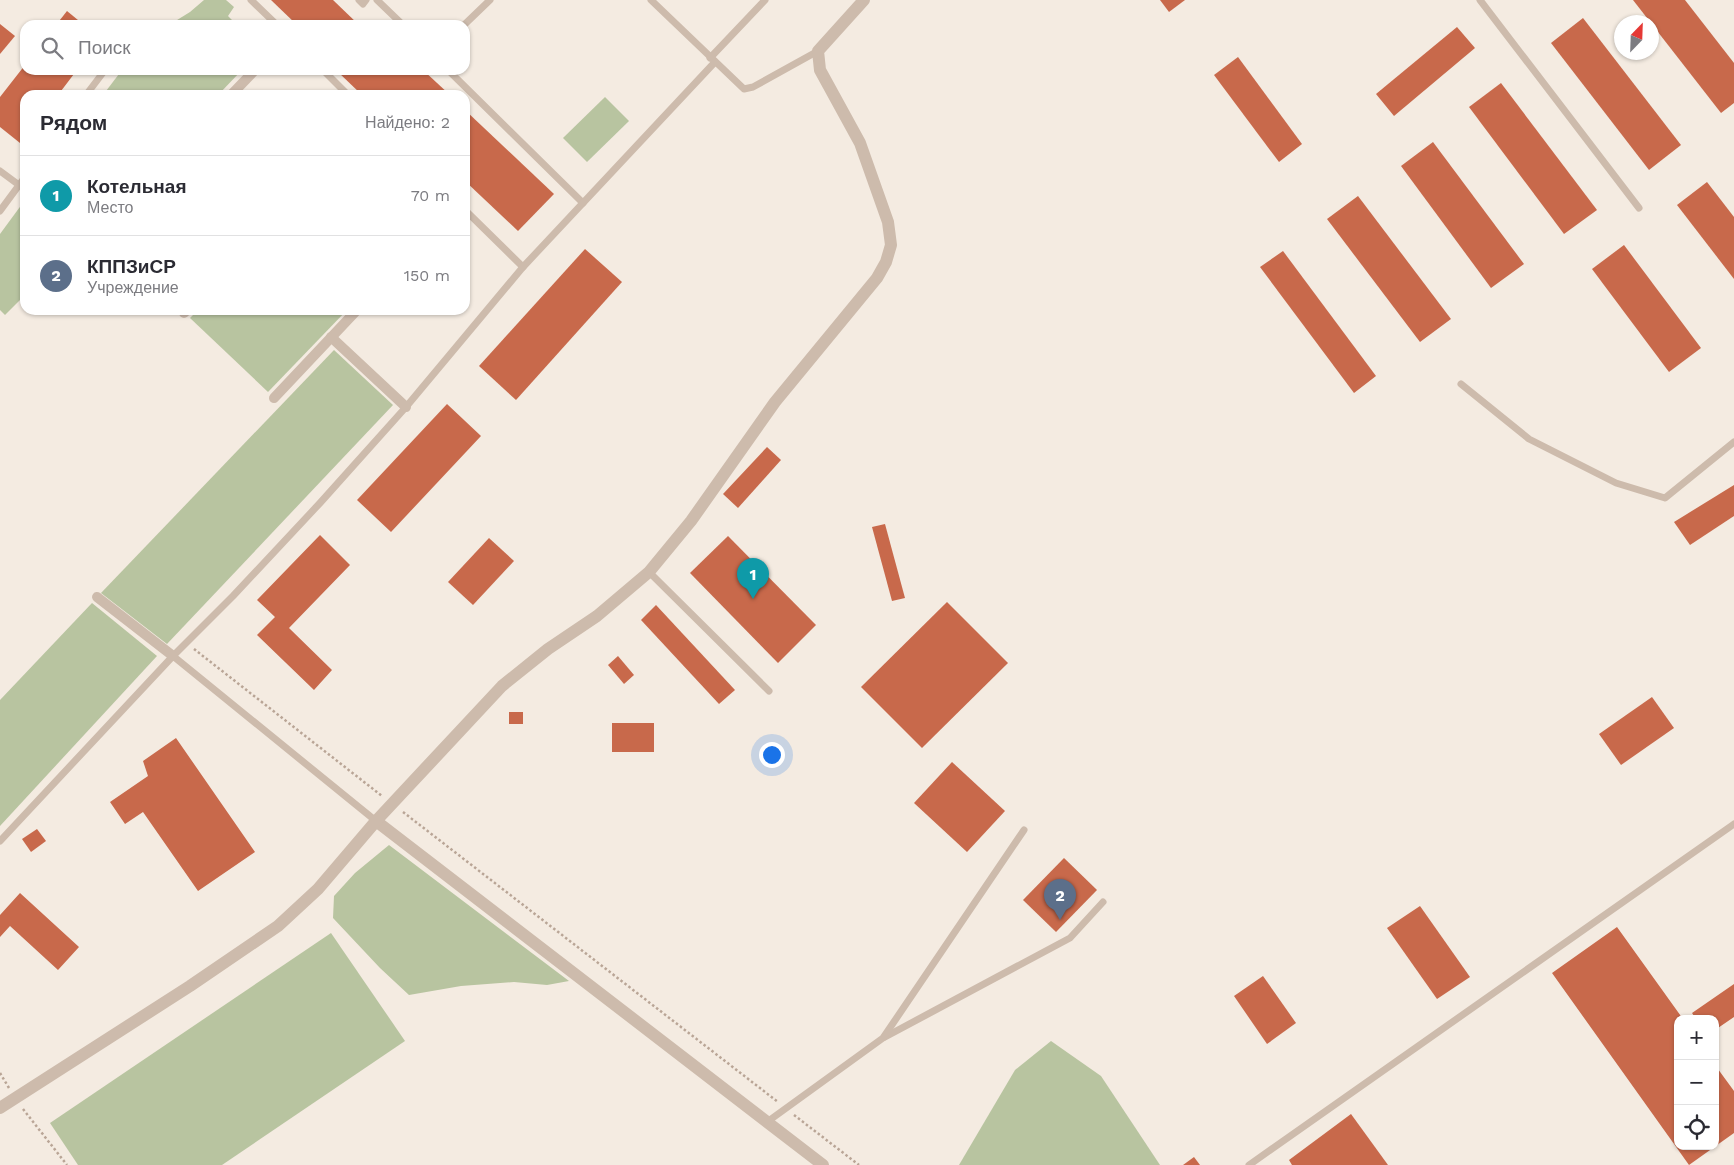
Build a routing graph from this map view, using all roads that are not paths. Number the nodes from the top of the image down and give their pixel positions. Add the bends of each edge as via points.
1 (251, 0) edge
2 (359, 0) edge
3 (366, 0) edge
4 (377, 0) edge
5 (490, 0) edge
6 (651, 0) edge
7 (765, 0) edge
8 (864, 0) edge
9 (1480, 0) edge
10 (272, 20) edge
11 (397, 20) edge
12 (469, 20) edge
13 (818, 51) junction
14 (713, 60) junction
15 (101, 75) edge
16 (250, 75) edge
17 (327, 75) edge
18 (453, 75) edge
19 (90, 90) edge
20 (236, 90) edge
21 (343, 90) edge
22 (468, 90) edge
23 (470, 92) edge
24 (0, 171) edge
25 (19, 185) joint
26 (583, 203) junction
27 (1640, 208) dead end
28 (0, 211) edge
29 (470, 215) edge
30 (523, 267) junction
31 (352, 315) edge
32 (331, 338) junction
33 (1461, 384) dead end
34 (274, 398) dead end
35 (406, 407) junction
36 (1734, 442) edge
37 (648, 572) junction
38 (97, 597) dead end
39 (173, 656) junction
40 (769, 691) dead end
41 (376, 821) junction
42 (1734, 824) edge
43 (1024, 830) dead end
44 (0, 841) edge
45 (1103, 902) dead end
46 (883, 1038) junction
47 (0, 1108) edge
48 (767, 1122) junction
49 (823, 1165) edge
50 (1249, 1165) edge

1 - 10 lane
2 - 3 lane via 363,4
4 - 11 lane
5 - 12 lane
6 - 14 lane
7 - 14 lane
8 - 13 street
9 - 27 lane
13 - 14 lane via 754,87 744,89
13 - 37 street via 820,70 860,144 888,222 890,244 886,262 877,278 775,402 691,521
14 - 26 lane
15 - 19 lane
16 - 20 street
17 - 21 lane
18 - 22 lane
23 - 26 lane
24 - 25 lane
25 - 28 lane
26 - 30 lane
29 - 30 lane
30 - 35 lane
31 - 32 street
32 - 34 street
32 - 35 street
33 - 36 lane via 1529,439 1616,483 1665,498
35 - 39 lane via 320,504
37 - 40 lane
37 - 41 street via 597,616 502,686
38 - 39 street
39 - 41 lane
39 - 44 lane
41 - 47 street via 318,890 278,926
41 - 48 street
42 - 50 lane
43 - 46 lane
45 - 46 lane via 1070,938
46 - 48 lane
48 - 49 street

